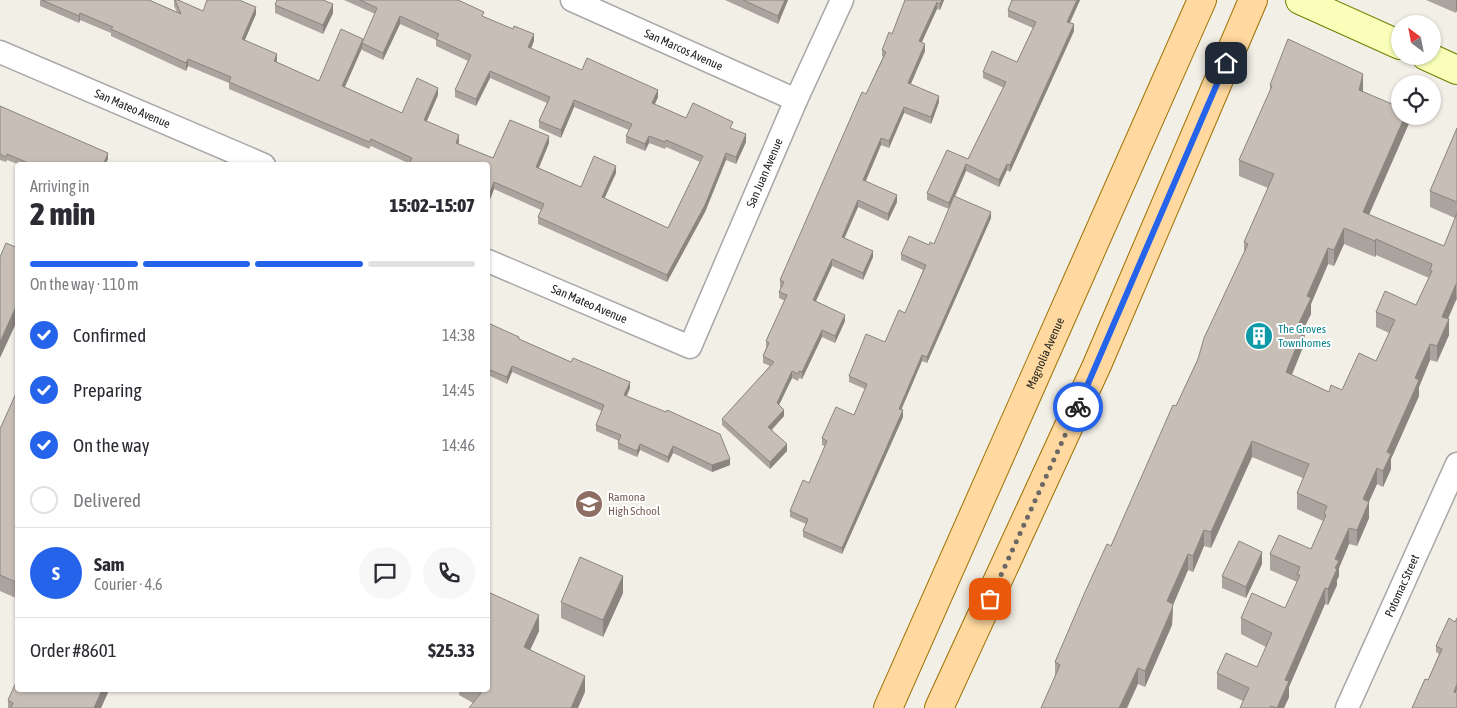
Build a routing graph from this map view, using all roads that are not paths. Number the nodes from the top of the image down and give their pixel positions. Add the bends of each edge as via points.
1 (572, 0) edge
2 (842, 0) edge
3 (1202, 0) edge
4 (1253, 0) edge
5 (1300, 0) edge
6 (1391, 41) edge
7 (0, 52) edge
8 (1441, 63) edge
9 (1457, 70) edge
10 (796, 100) junction
11 (257, 162) edge
12 (490, 262) edge
13 (690, 348) joint
14 (1457, 464) edge
15 (888, 708) edge
16 (940, 708) edge
17 (1347, 708) edge

1 - 10 street, San Marcos Avenue
2 - 10 street, San Juan Avenue
3 - 15 main road, Magnolia Avenue
4 - 16 main road via 1097,365
5 - 6 main road
7 - 11 street, San Mateo Avenue
8 - 9 main road
10 - 13 street, San Juan Avenue
12 - 13 street, San Mateo Avenue
14 - 17 street, Potomac Street

